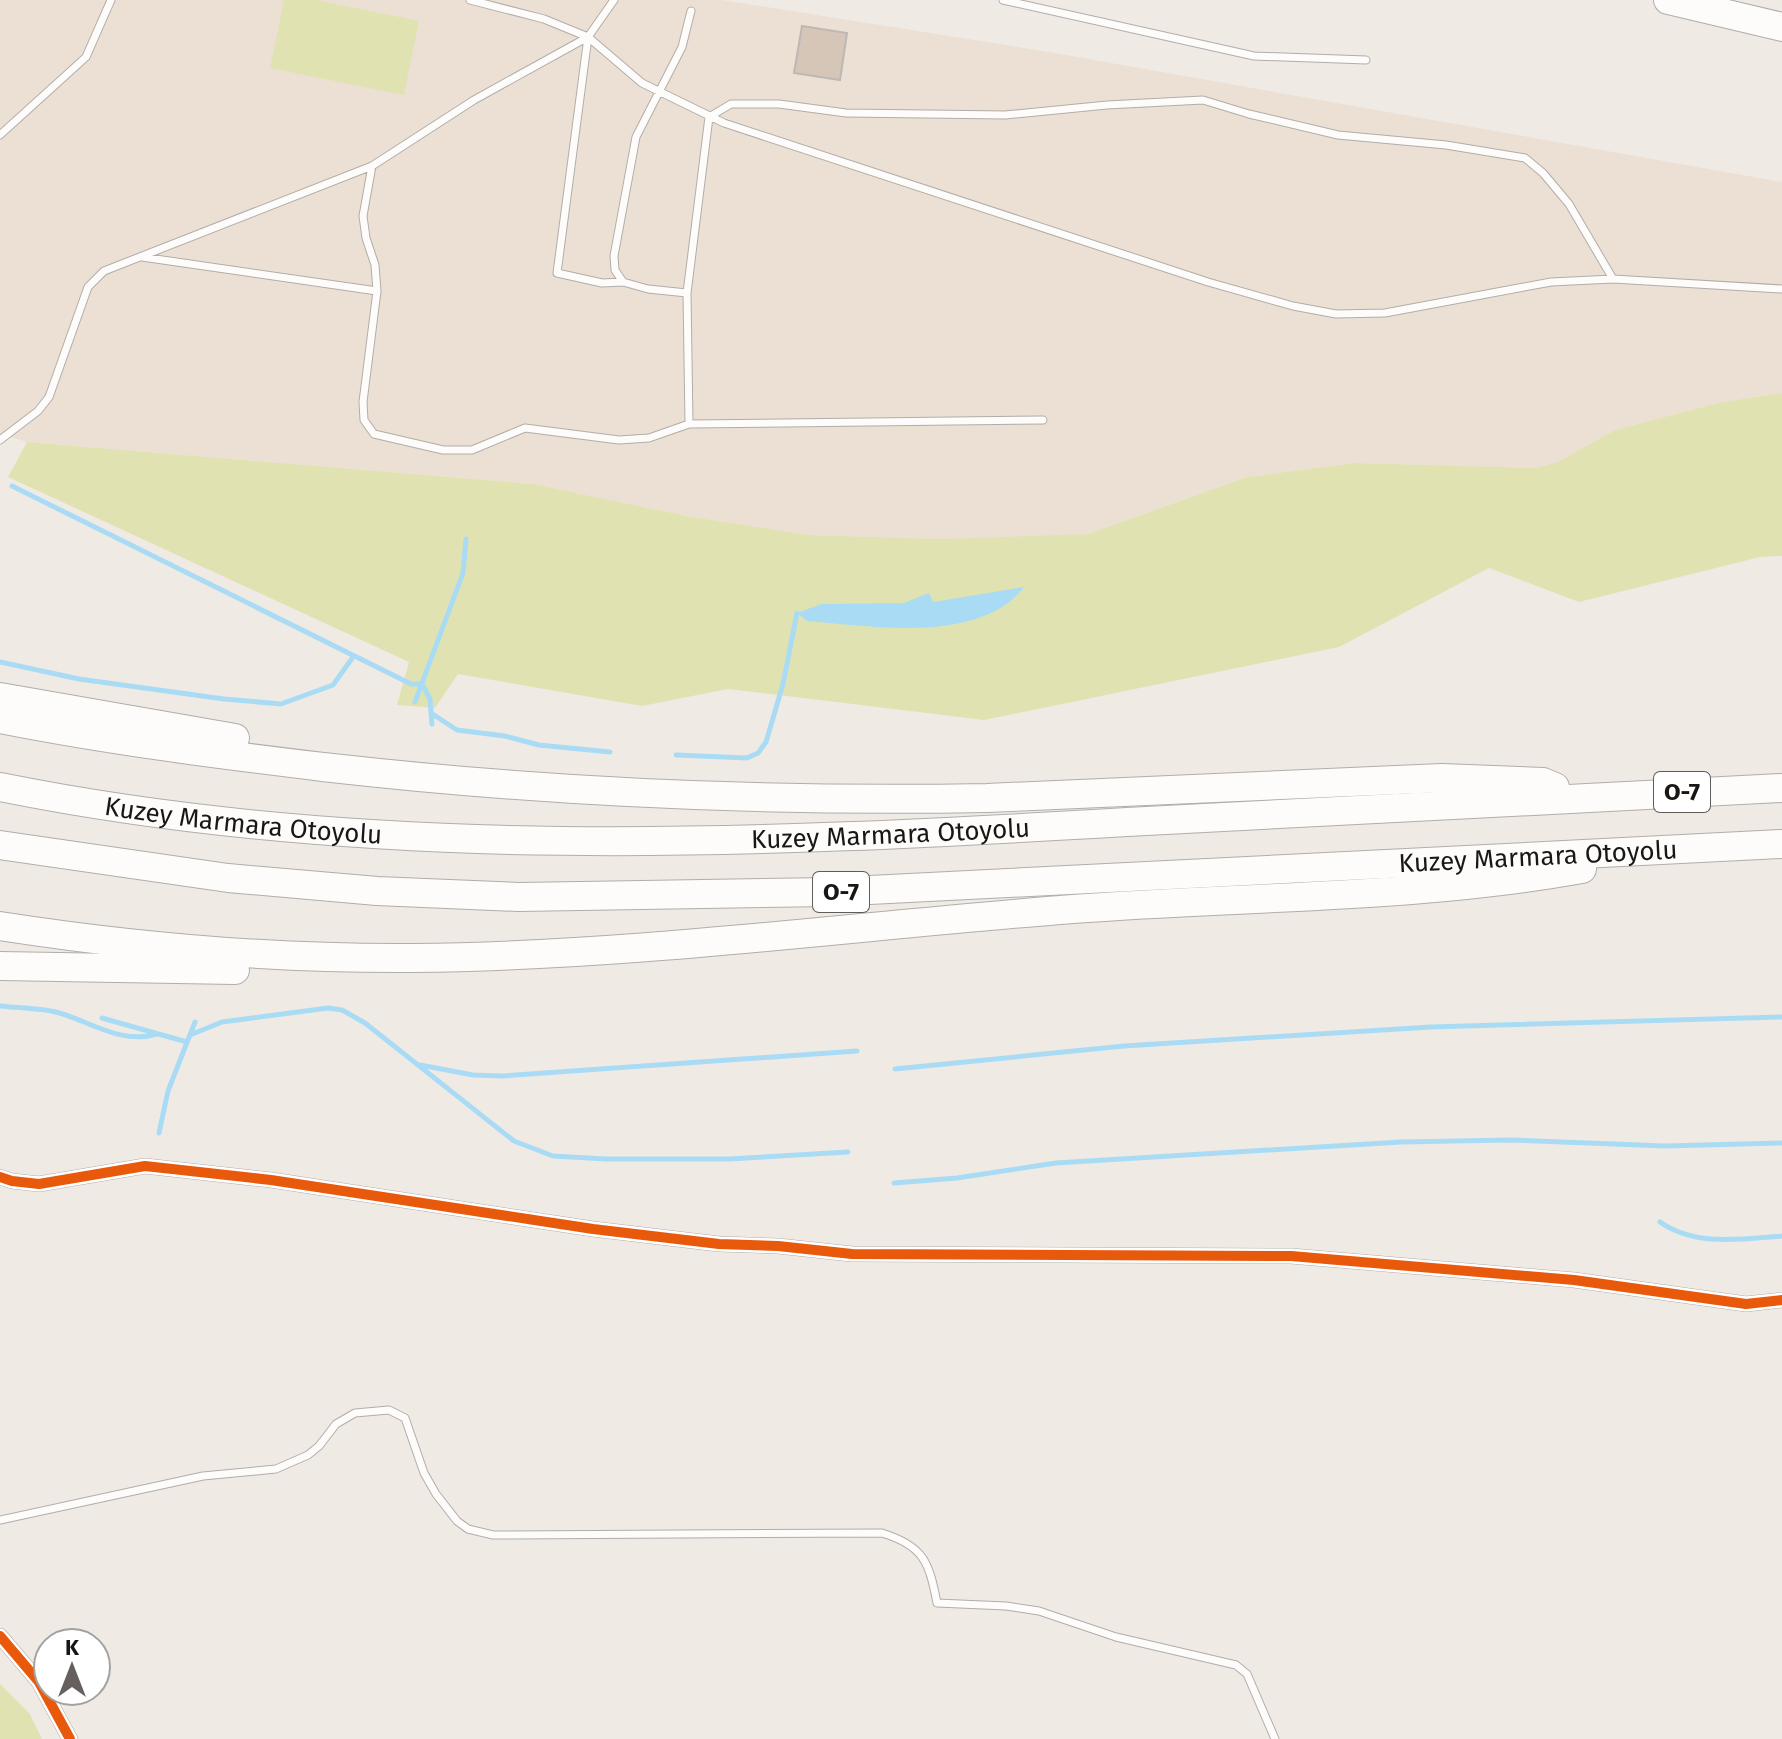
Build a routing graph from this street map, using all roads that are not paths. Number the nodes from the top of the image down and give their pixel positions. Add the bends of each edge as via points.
1 (111, 0) edge
2 (470, 0) edge
3 (614, 0) edge
4 (1003, 0) edge
5 (1668, 0) edge
6 (691, 11) dead end
7 (1782, 27) edge
8 (588, 37) junction
9 (1366, 60) dead end
10 (660, 91) junction
11 (709, 117) junction
12 (0, 135) edge
13 (372, 166) junction
14 (140, 256) junction
15 (1613, 279) junction
16 (623, 282) junction
17 (1782, 289) edge
18 (377, 291) junction
19 (687, 293) junction
20 (1043, 420) dead end
21 (689, 424) junction
22 (2, 436) edge
23 (0, 697) edge
24 (0, 719) edge
25 (420, 777) junction
26 (0, 787) edge
27 (1782, 788) edge
28 (1582, 797) junction
29 (1782, 844) edge
30 (0, 845) edge
31 (1685, 849) junction
32 (0, 926) edge
33 (608, 949) junction
34 (0, 966) edge
35 (0, 1177) edge
36 (1782, 1300) edge
37 (0, 1520) edge
38 (0, 1636) edge
39 (70, 1739) edge
40 (1275, 1739) edge

1 - 12 lane via 86,57
2 - 8 lane via 544,19
3 - 8 lane
4 - 9 lane via 1254,56
5 - 7 highway
6 - 10 lane via 682,47
8 - 10 lane via 642,83
8 - 13 lane via 474,100
8 - 16 lane via 557,273
10 - 11 lane
10 - 16 lane via 636,137 626,188 614,256
11 - 15 lane via 1208,282 1336,314 1385,313 1551,282
11 - 15 lane via 731,104 846,113 1005,115 1203,100 1338,135 1525,158 1569,204
11 - 19 lane
13 - 14 lane
13 - 18 lane via 363,216
14 - 18 lane
14 - 22 lane via 104,271 88,287 49,397
15 - 17 lane
16 - 19 lane
18 - 21 lane via 363,402 364,420 374,434 443,450 472,450 525,428 619,440 649,438
19 - 21 lane
20 - 21 lane
23 - 25 highway via 312,751
24 - 25 highway via 227,755
25 - 28 highway via 671,793 913,800 1442,778 1543,782
26 - 28 highway, Kuzey Marmara Otoyolu / O-7 via 348,833 548,841 785,840
27 - 28 highway, Kuzey Marmara Otoyolu / O-7
29 - 31 highway, Kuzey Marmara Otoyolu / O-7
30 - 31 highway, Kuzey Marmara Otoyolu / O-7 via 228,878 519,897 830,892
31 - 33 highway via 1537,877 1459,885 1079,908
32 - 33 highway via 284,955 429,957
33 - 34 highway via 518,967 448,970
35 - 36 street via 39,1184 145,1166 719,1244 852,1254 1291,1256 1574,1280 1746,1304
37 - 40 lane via 203,1476 276,1469 308,1455 347,1416 389,1410 405,1418 430,1483 468,1529 493,1535 882,1533 911,1545 922,1556 931,1569 937,1603 1039,1611 1116,1637 1236,1665 1247,1674
38 - 39 street via 39,1682

